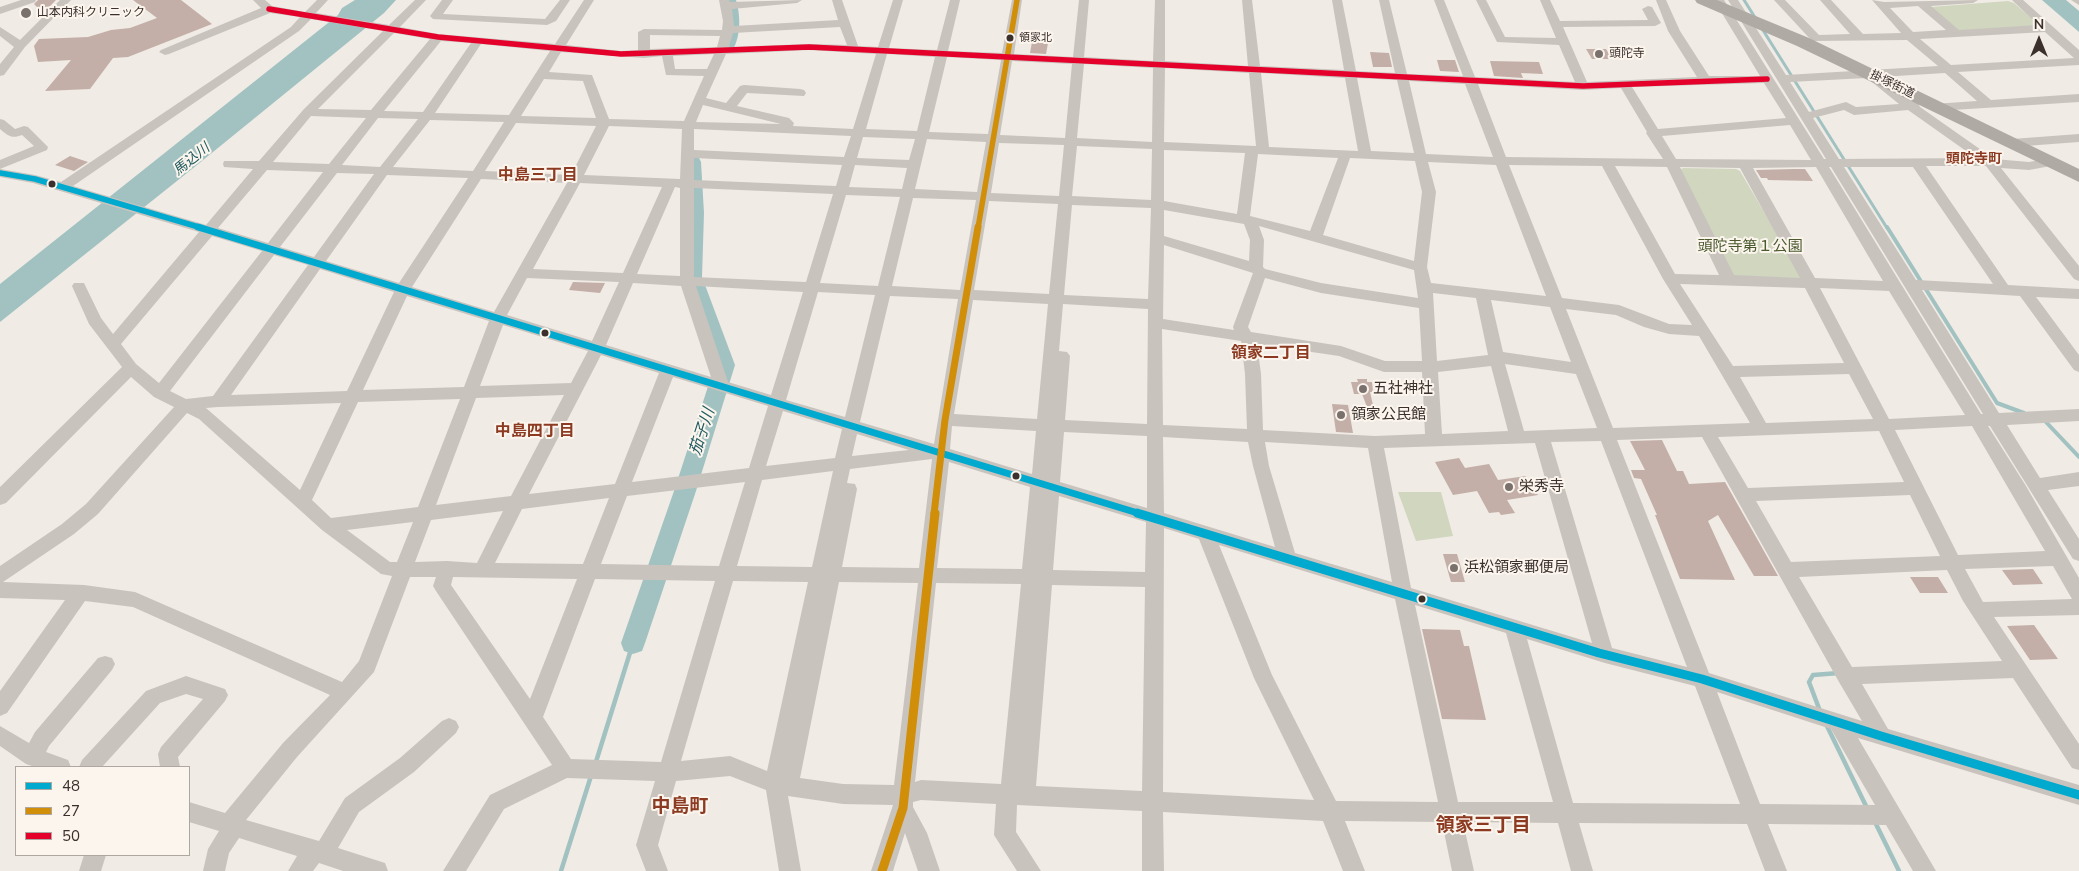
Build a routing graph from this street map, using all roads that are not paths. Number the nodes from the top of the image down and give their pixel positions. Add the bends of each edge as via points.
1 (31, 0) edge
2 (66, 0) edge
3 (258, 0) edge
4 (323, 0) edge
5 (421, 0) edge
6 (448, 0) edge
7 (565, 0) edge
8 (588, 0) edge
9 (797, 0) edge
10 (836, 0) edge
11 (898, 0) edge
12 (956, 0) edge
13 (1017, 0) edge
14 (1084, 0) edge
15 (1092, 0) edge
16 (1160, 0) edge
17 (1248, 0) edge
18 (1337, 0) edge
19 (1384, 0) edge
20 (1439, 0) edge
21 (1481, 0) edge
22 (1545, 0) edge
23 (1661, 0) edge
24 (1703, 0) edge
25 (1779, 0) edge
26 (1825, 0) edge
27 (1965, 0) edge
28 (2017, 0) edge
29 (1879, 2) edge
30 (1726, 3) edge
31 (1921, 3) junction
32 (728, 4) edge
33 (1648, 9) dead end
34 (269, 10) junction
35 (0, 11) edge
36 (313, 18) junction
37 (1745, 18) junction
38 (495, 20) junction
39 (845, 23) junction
40 (1556, 24) junction
41 (2048, 28) junction
42 (388, 29) junction
43 (0, 30) edge
44 (730, 31) junction
45 (1956, 33) junction
46 (1910, 36) junction
47 (438, 37) junction
48 (1859, 38) junction
49 (1810, 40) junction
50 (479, 41) junction
51 (1564, 42) junction
52 (20, 46) junction
53 (557, 48) junction
54 (724, 50) junction
55 (854, 50) junction
56 (165, 52) dead end
57 (883, 52) junction
58 (667, 54) junction
59 (644, 55) junction
60 (943, 55) junction
61 (2079, 56) edge
62 (1007, 58) junction
63 (1083, 61) junction
64 (2079, 61) edge
65 (1159, 65) junction
66 (1254, 70) junction
67 (1947, 70) junction
68 (0, 72) edge
69 (711, 73) junction
70 (540, 75) junction
71 (1351, 75) junction
72 (1871, 75) junction
73 (1402, 77) junction
74 (1767, 79) junction
75 (1784, 79) junction
76 (1704, 80) junction
77 (1470, 81) junction
78 (1625, 85) junction
79 (1584, 86) junction
80 (800, 93) dead end
81 (2079, 98) edge
82 (698, 100) junction
83 (1987, 103) junction
84 (1911, 106) junction
85 (1934, 106) junction
86 (729, 107) junction
87 (308, 112) junction
88 (516, 113) junction
89 (374, 114) junction
90 (426, 116) junction
91 (814, 116) dead end
92 (1800, 119) junction
93 (604, 122) junction
94 (0, 123) edge
95 (688, 125) junction
96 (785, 130) junction
97 (808, 131) junction
98 (1652, 133) junction
99 (857, 134) junction
100 (923, 137) junction
101 (2079, 138) edge
102 (992, 139) junction
103 (1075, 143) junction
104 (2012, 143) junction
105 (1159, 146) junction
106 (1257, 151) junction
107 (687, 154) junction
108 (1344, 155) junction
109 (1365, 156) junction
110 (1421, 157) junction
111 (850, 161) junction
112 (1502, 161) junction
113 (1606, 162) junction
114 (1916, 162) junction
115 (1990, 162) junction
116 (2051, 162) junction
117 (1672, 163) junction
118 (1820, 163) junction
119 (1836, 163) junction
120 (228, 164) dead end
121 (264, 164) junction
122 (916, 164) junction
123 (1744, 164) junction
124 (0, 165) edge
125 (336, 167) junction
126 (384, 170) junction
127 (0, 173) edge
128 (478, 174) junction
129 (2079, 176) edge
130 (576, 178) junction
131 (671, 182) junction
132 (686, 183) junction
133 (63, 187) junction
134 (842, 190) junction
135 (909, 192) junction
136 (982, 196) junction
137 (1069, 200) junction
138 (1156, 204) junction
139 (1246, 220) junction
140 (208, 230) junction
141 (1315, 237) junction
142 (1156, 238) junction
143 (272, 249) junction
144 (317, 263) junction
145 (1420, 267) junction
146 (1258, 270) junction
147 (523, 273) junction
148 (2079, 276) edge
149 (1670, 278) junction
150 (629, 279) junction
151 (1729, 280) junction
152 (687, 281) junction
153 (1810, 283) junction
154 (1913, 285) junction
155 (79, 286) dead end
156 (1892, 286) junction
157 (811, 287) junction
158 (1425, 287) junction
159 (404, 289) junction
160 (884, 290) junction
161 (2004, 290) junction
162 (2024, 291) junction
163 (1482, 294) junction
164 (2079, 294) edge
165 (968, 295) junction
166 (1061, 298) junction
167 (1556, 302) junction
168 (1156, 304) junction
169 (1426, 304) junction
170 (498, 318) junction
171 (1155, 323) junction
172 (1702, 331) junction
173 (1246, 336) junction
174 (112, 345) junction
175 (597, 348) junction
176 (1497, 357) junction
177 (2079, 366) edge
178 (1429, 367) junction
179 (131, 368) junction
180 (1853, 368) junction
181 (668, 369) junction
182 (1583, 370) junction
183 (1729, 372) junction
184 (721, 385) junction
185 (576, 389) junction
186 (160, 393) junction
187 (470, 393) junction
188 (354, 396) junction
189 (218, 401) junction
190 (778, 403) junction
191 (185, 405) junction
192 (2079, 415) edge
193 (1995, 419) junction
194 (945, 420) junction
195 (1974, 420) junction
196 (1050, 425) junction
197 (1884, 425) junction
198 (856, 426) junction
199 (1761, 428) junction
200 (1706, 430) junction
201 (1154, 431) junction
202 (1607, 434) junction
203 (1255, 435) junction
204 (1540, 436) junction
205 (1518, 437) junction
206 (1434, 441) junction
207 (1375, 442) junction
208 (940, 453) junction
209 (849, 462) junction
210 (757, 473) junction
211 (2079, 479) edge
212 (1045, 484) junction
213 (2037, 485) junction
214 (1916, 488) junction
215 (620, 490) junction
216 (1743, 495) junction
217 (0, 498) edge
218 (302, 502) junction
219 (516, 502) junction
220 (425, 514) junction
221 (1155, 517) junction
222 (328, 525) junction
223 (1206, 532) junction
224 (2079, 554) edge
225 (1287, 557) junction
226 (2058, 558) junction
227 (1953, 564) junction
228 (447, 568) junction
229 (405, 569) junction
230 (483, 569) junction
231 (1786, 570) junction
232 (589, 571) junction
233 (726, 573) junction
234 (824, 574) junction
235 (927, 575) junction
236 (0, 576) edge
237 (1037, 577) junction
238 (1155, 580) junction
239 (0, 590) edge
240 (80, 593) junction
241 (1403, 593) junction
242 (2079, 595) edge
243 (2079, 607) edge
244 (1978, 610) junction
245 (1514, 627) junction
246 (1606, 655) junction
247 (105, 664) dead end
248 (2017, 669) junction
249 (1846, 676) junction
250 (1702, 680) junction
251 (345, 692) junction
252 (0, 707) edge
253 (532, 719) junction
254 (1838, 723) junction
255 (449, 727) dead end
256 (0, 735) edge
257 (1881, 736) junction
258 (33, 757) junction
259 (2079, 761) edge
260 (57, 766) edge
261 (90, 766) edge
262 (170, 766) edge
263 (566, 768) junction
264 (668, 772) junction
265 (781, 785) junction
266 (1016, 795) junction
267 (2079, 795) edge
268 (903, 801) junction
269 (1152, 802) junction
270 (1330, 811) junction
271 (190, 812) edge
272 (1567, 812) junction
273 (1450, 813) junction
274 (1753, 813) junction
275 (1891, 815) junction
276 (232, 825) junction
277 (320, 852) junction
278 (95, 856) edge
279 (90, 871) edge
280 (214, 871) edge
281 (299, 871) edge
282 (376, 871) edge
283 (454, 871) edge
284 (657, 871) edge
285 (790, 871) edge
286 (882, 871) edge
287 (929, 871) edge
288 (1030, 871) edge
289 (1154, 871) edge
290 (1354, 871) edge
291 (1463, 871) edge
292 (1582, 871) edge
293 (1776, 871) edge
294 (1925, 871) edge

1 - 35 street
2 - 52 street
3 - 34 street
4 - 36 street
5 - 42 street
6 - 38 street via 437,17
7 - 38 street via 547,22
8 - 53 street
9 - 32 street
10 - 39 street
11 - 57 street
12 - 60 street
13 - 62 street
14 - 63 street
15 - 63 street
16 - 65 street
17 - 66 street
18 - 71 street
19 - 73 street
20 - 77 street
21 - 51 street via 1501,40
22 - 40 street
23 - 76 street via 1674,32
24 - 30 highway, 掛塚街道
25 - 49 street
26 - 48 street
27 - 31 street
28 - 41 street
29 - 31 street
29 - 46 street
30 - 37 highway, 掛塚街道
30 - 74 street
31 - 45 street
32 - 44 street
33 - 40 street via 1655,23
34 - 36 street
34 - 56 street
36 - 42 street
36 - 133 street
37 - 49 highway, 掛塚街道
37 - 75 street
38 - 50 street
39 - 44 street
39 - 55 street
40 - 51 street
41 - 45 street
41 - 61 street
42 - 47 street
42 - 87 street
43 - 52 street
44 - 54 street
44 - 59 street via 644,32
45 - 46 street
46 - 48 street
46 - 67 street
47 - 50 street
47 - 89 street
48 - 49 street
49 - 72 highway, 掛塚街道
50 - 53 street
50 - 90 street
51 - 79 street
52 - 68 street
53 - 59 street
53 - 70 street
54 - 55 street via 806,47
54 - 58 street
54 - 69 street
55 - 57 street
57 - 60 street
57 - 99 street
58 - 59 street
58 - 69 street via 670,72
60 - 62 street
60 - 100 street
62 - 63 street
62 - 102 street
63 - 65 street
63 - 103 street
64 - 67 street
65 - 66 street
65 - 105 street
66 - 71 street
66 - 106 street
67 - 72 street
67 - 83 street
69 - 82 street
70 - 88 street
70 - 93 street via 588,78
71 - 73 street
71 - 109 street
72 - 75 street
72 - 84 street
72 - 85 highway, 掛塚街道
73 - 77 street
73 - 110 street
74 - 76 street
74 - 92 street
75 - 92 street
76 - 78 street
77 - 79 street
77 - 112 street
78 - 79 street
78 - 98 street
80 - 86 street via 744,89
81 - 83 street
82 - 86 street
82 - 95 street
83 - 85 street
84 - 85 street
84 - 92 street via 1854,111 1846,106
84 - 115 street
85 - 104 highway, 掛塚街道
86 - 96 street via 788,123
87 - 89 street
87 - 121 street
88 - 90 street
88 - 93 street via 558,120
88 - 128 street
89 - 90 street
89 - 125 street
90 - 126 street
91 - 97 street
92 - 98 street
92 - 118 street
92 - 119 street
93 - 95 street
93 - 130 street
94 - 124 street via 13,134 24,130 42,147
95 - 96 street
95 - 107 street
96 - 97 street
97 - 99 street
98 - 117 street
99 - 100 street
99 - 111 street
100 - 102 street
100 - 122 street
101 - 104 street
102 - 103 street
102 - 136 street
103 - 105 street
103 - 137 street
104 - 116 highway, 掛塚街道
105 - 106 street
105 - 138 street
106 - 108 street
106 - 139 street
107 - 111 street
107 - 132 street
108 - 109 street
108 - 141 street
109 - 110 street
110 - 112 street
110 - 145 street via 1429,192
111 - 122 street
111 - 134 street
112 - 113 street
112 - 167 street
113 - 117 street
113 - 149 street
114 - 115 street
114 - 119 street
114 - 161 street
115 - 116 street via 2042,166
115 - 148 street
116 - 129 highway, 掛塚街道
117 - 123 street
117 - 151 street
118 - 119 street
118 - 123 street
118 - 156 street
119 - 154 street
120 - 121 street
121 - 125 street
121 - 140 street
122 - 135 street
123 - 153 street
125 - 126 street
125 - 143 street
126 - 128 street
126 - 144 street
127 - 133 street
128 - 130 street
128 - 159 street
130 - 131 street
130 - 147 street
131 - 132 street
131 - 150 street
132 - 134 street
132 - 152 street
133 - 140 street
134 - 135 street
134 - 157 street
135 - 136 street
135 - 160 street
136 - 137 street
136 - 165 street
137 - 138 street
137 - 166 street
138 - 139 street
138 - 142 street
139 - 141 street
139 - 146 street via 1257,244
140 - 143 street
140 - 174 street
141 - 145 street
142 - 146 street
142 - 168 street
143 - 144 street
143 - 186 street
144 - 159 street
144 - 189 street
145 - 158 street
146 - 169 street via 1317,288
146 - 173 street via 1240,327
147 - 150 street
147 - 170 street
149 - 151 street
149 - 172 street
150 - 152 street
150 - 175 street
151 - 153 street
152 - 157 street
152 - 184 street
153 - 156 street
153 - 180 street
154 - 161 street
154 - 193 street
155 - 174 street via 94,320
156 - 195 street
157 - 160 street
157 - 190 street
158 - 163 street
158 - 169 street
159 - 170 street
159 - 188 street
160 - 165 street
160 - 198 street
161 - 162 street
162 - 164 street
162 - 177 street
163 - 167 street
163 - 176 street
165 - 166 street
165 - 194 street
166 - 168 street
166 - 196 street
167 - 172 street via 1618,310 1648,324
167 - 182 street
168 - 171 street
169 - 178 street
170 - 175 street
170 - 187 street
171 - 173 street
171 - 201 street
172 - 183 street
173 - 178 street via 1341,351 1384,366
173 - 203 street via 1253,374
174 - 179 street
175 - 181 street
175 - 185 street
176 - 178 street via 1490,361
176 - 182 street
176 - 205 street
178 - 206 street
179 - 186 street
179 - 217 street
180 - 183 street
180 - 197 street
181 - 184 street
181 - 215 street
182 - 202 street
183 - 199 street
184 - 190 street
185 - 187 street
185 - 219 street
186 - 191 street
187 - 188 street
187 - 220 street
188 - 189 street
188 - 218 street
189 - 191 street
190 - 198 street
190 - 210 street
191 - 218 street via 205,415
191 - 236 street via 92,509
192 - 193 street
193 - 195 street
193 - 213 street
194 - 196 street
194 - 208 street
195 - 197 street
195 - 226 street
196 - 201 street
196 - 212 street
197 - 199 street
197 - 214 street
198 - 208 street
198 - 209 street
199 - 200 street
200 - 202 street
200 - 216 street
201 - 203 street
201 - 221 street
202 - 204 street
202 - 250 street
203 - 207 street
203 - 225 street
204 - 205 street
204 - 246 street
205 - 206 street
206 - 207 street
207 - 241 street
208 - 209 street
208 - 212 street
208 - 235 street
209 - 210 street
209 - 234 street
210 - 215 street
210 - 233 street
211 - 213 street
212 - 221 street
212 - 237 street
213 - 224 street
214 - 216 street
214 - 227 street
215 - 219 street
215 - 232 street
216 - 231 street
218 - 222 street
219 - 220 street
219 - 230 street
220 - 222 street
220 - 229 street
221 - 223 street
221 - 238 street
222 - 229 street via 387,569
223 - 225 street
223 - 270 street via 1264,678
225 - 241 street
226 - 227 street
226 - 242 street
227 - 231 street
227 - 244 street
228 - 229 street
228 - 230 street
228 - 253 street via 442,586
229 - 251 street via 366,666
230 - 232 street
231 - 249 street
232 - 233 street
232 - 253 street
233 - 234 street
233 - 264 street
234 - 235 street
234 - 265 street
235 - 237 street
235 - 268 street
237 - 238 street
237 - 266 street
238 - 269 street
239 - 240 street
240 - 251 street via 134,600
240 - 252 street
241 - 245 street
241 - 273 street
243 - 244 street
244 - 248 street
245 - 246 street
245 - 272 street
246 - 250 street
247 - 258 street via 42,739
248 - 249 street
248 - 259 street
249 - 257 street
250 - 254 street
250 - 274 street
251 - 276 street via 290,750
253 - 263 street
254 - 257 street
254 - 275 street
255 - 277 street via 407,765 352,805
256 - 258 street
257 - 267 street
258 - 260 street
261 - 262 street via 153,697 186,685 218,695 168,754
263 - 264 street
263 - 283 street via 497,802
264 - 265 street via 730,766
264 - 284 street via 648,845
265 - 268 street
265 - 285 street via 777,792
266 - 268 street via 921,790
266 - 269 street
266 - 288 street via 1005,835
268 - 286 street
268 - 287 street
269 - 270 street
269 - 289 street
270 - 273 street
270 - 290 street
271 - 276 street
272 - 273 street
272 - 274 street
272 - 292 street
273 - 291 street
274 - 275 street
274 - 293 street
275 - 294 street
276 - 277 street
276 - 280 street via 219,849
277 - 281 street
277 - 282 street
278 - 279 street

